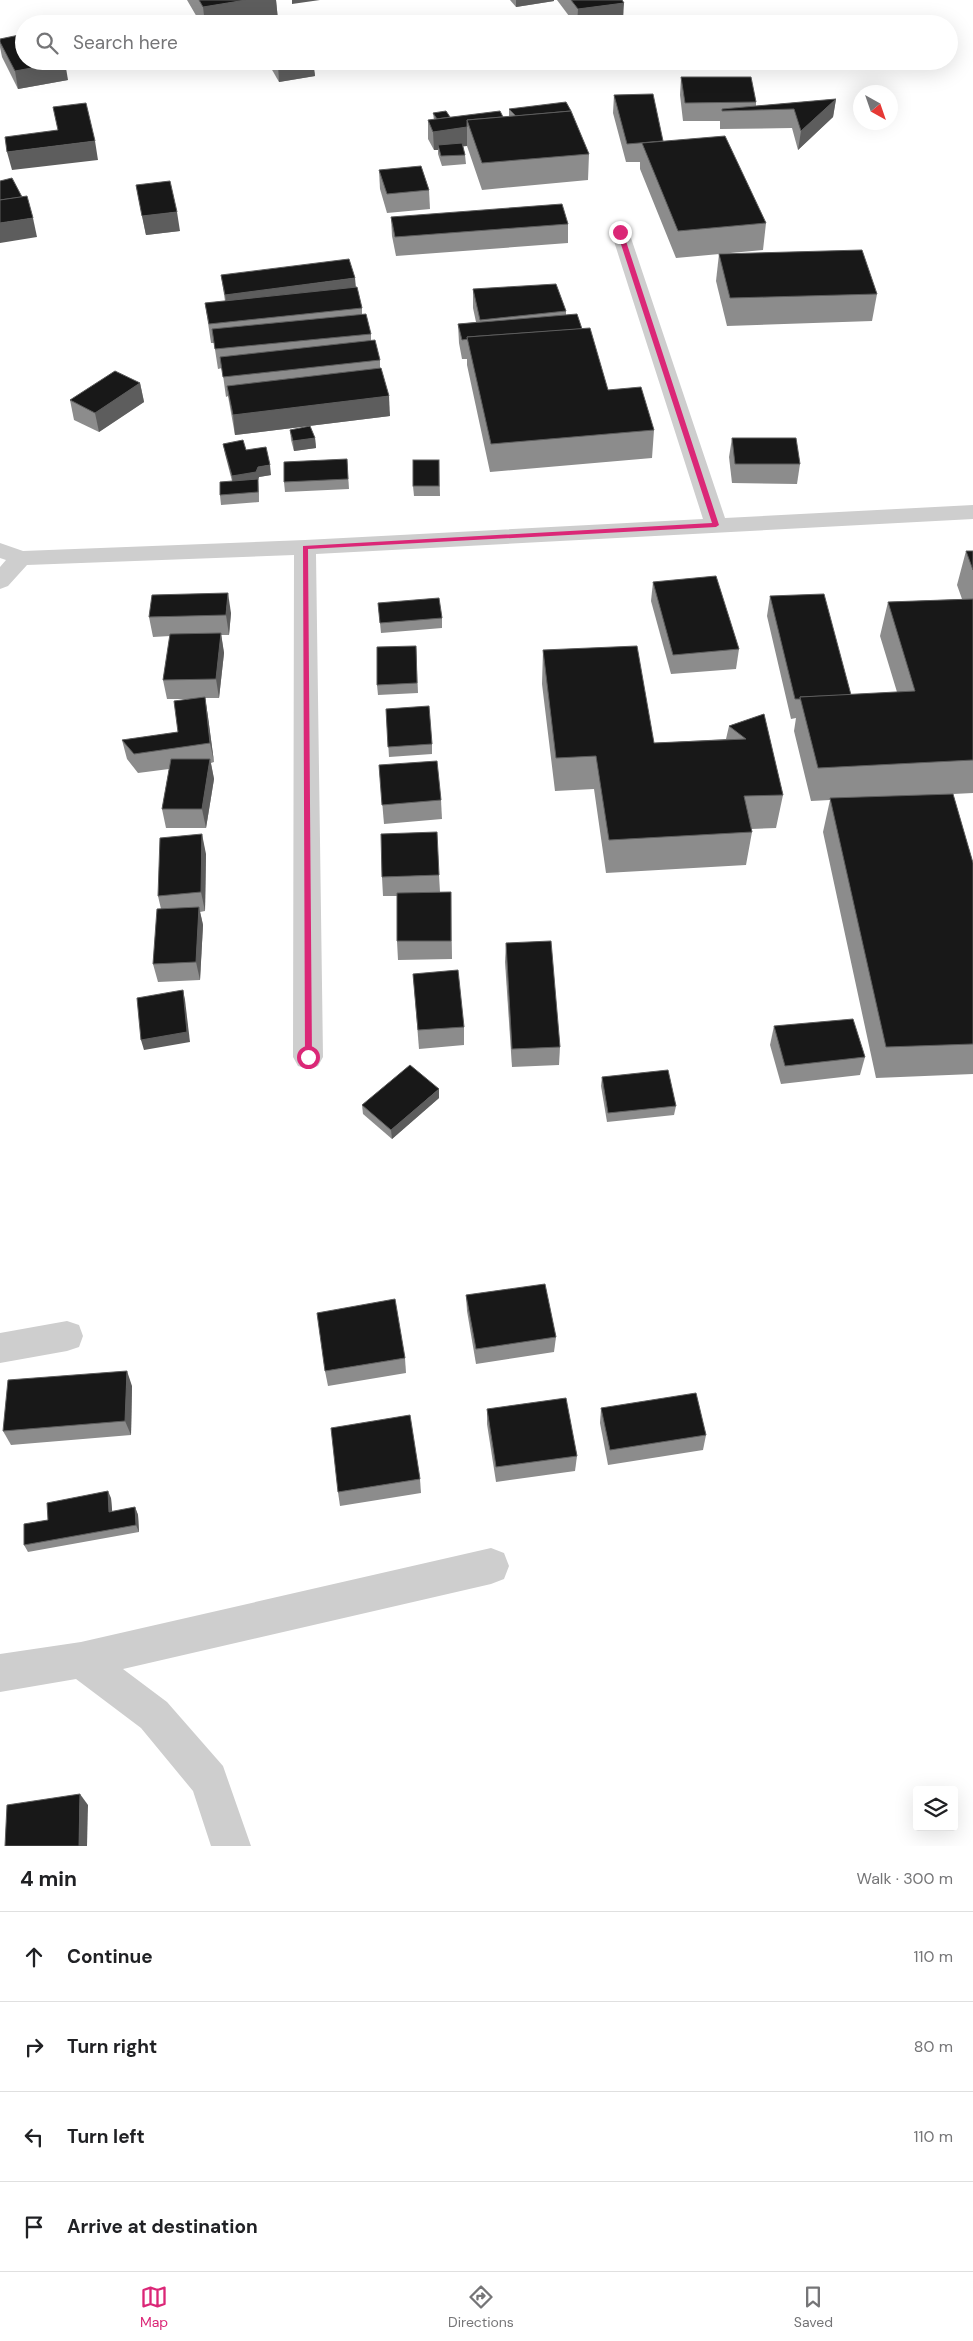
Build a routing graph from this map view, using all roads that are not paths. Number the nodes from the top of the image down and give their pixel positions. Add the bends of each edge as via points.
1 (620, 232) dead end
2 (973, 512) edge
3 (716, 525) junction
4 (305, 547) junction
5 (0, 550) edge
6 (22, 558) junction
7 (0, 581) edge
8 (308, 1057) dead end
9 (67, 1336) dead end
10 (0, 1348) edge
11 (491, 1566) dead end
12 (81, 1660) junction
13 (0, 1673) edge
14 (231, 1846) edge

1 - 3 street
2 - 3 street
3 - 4 street
4 - 6 street
4 - 8 street
5 - 6 street
6 - 7 street
9 - 10 street
11 - 12 street
12 - 13 street
12 - 14 street via 154,1715 209,1780

